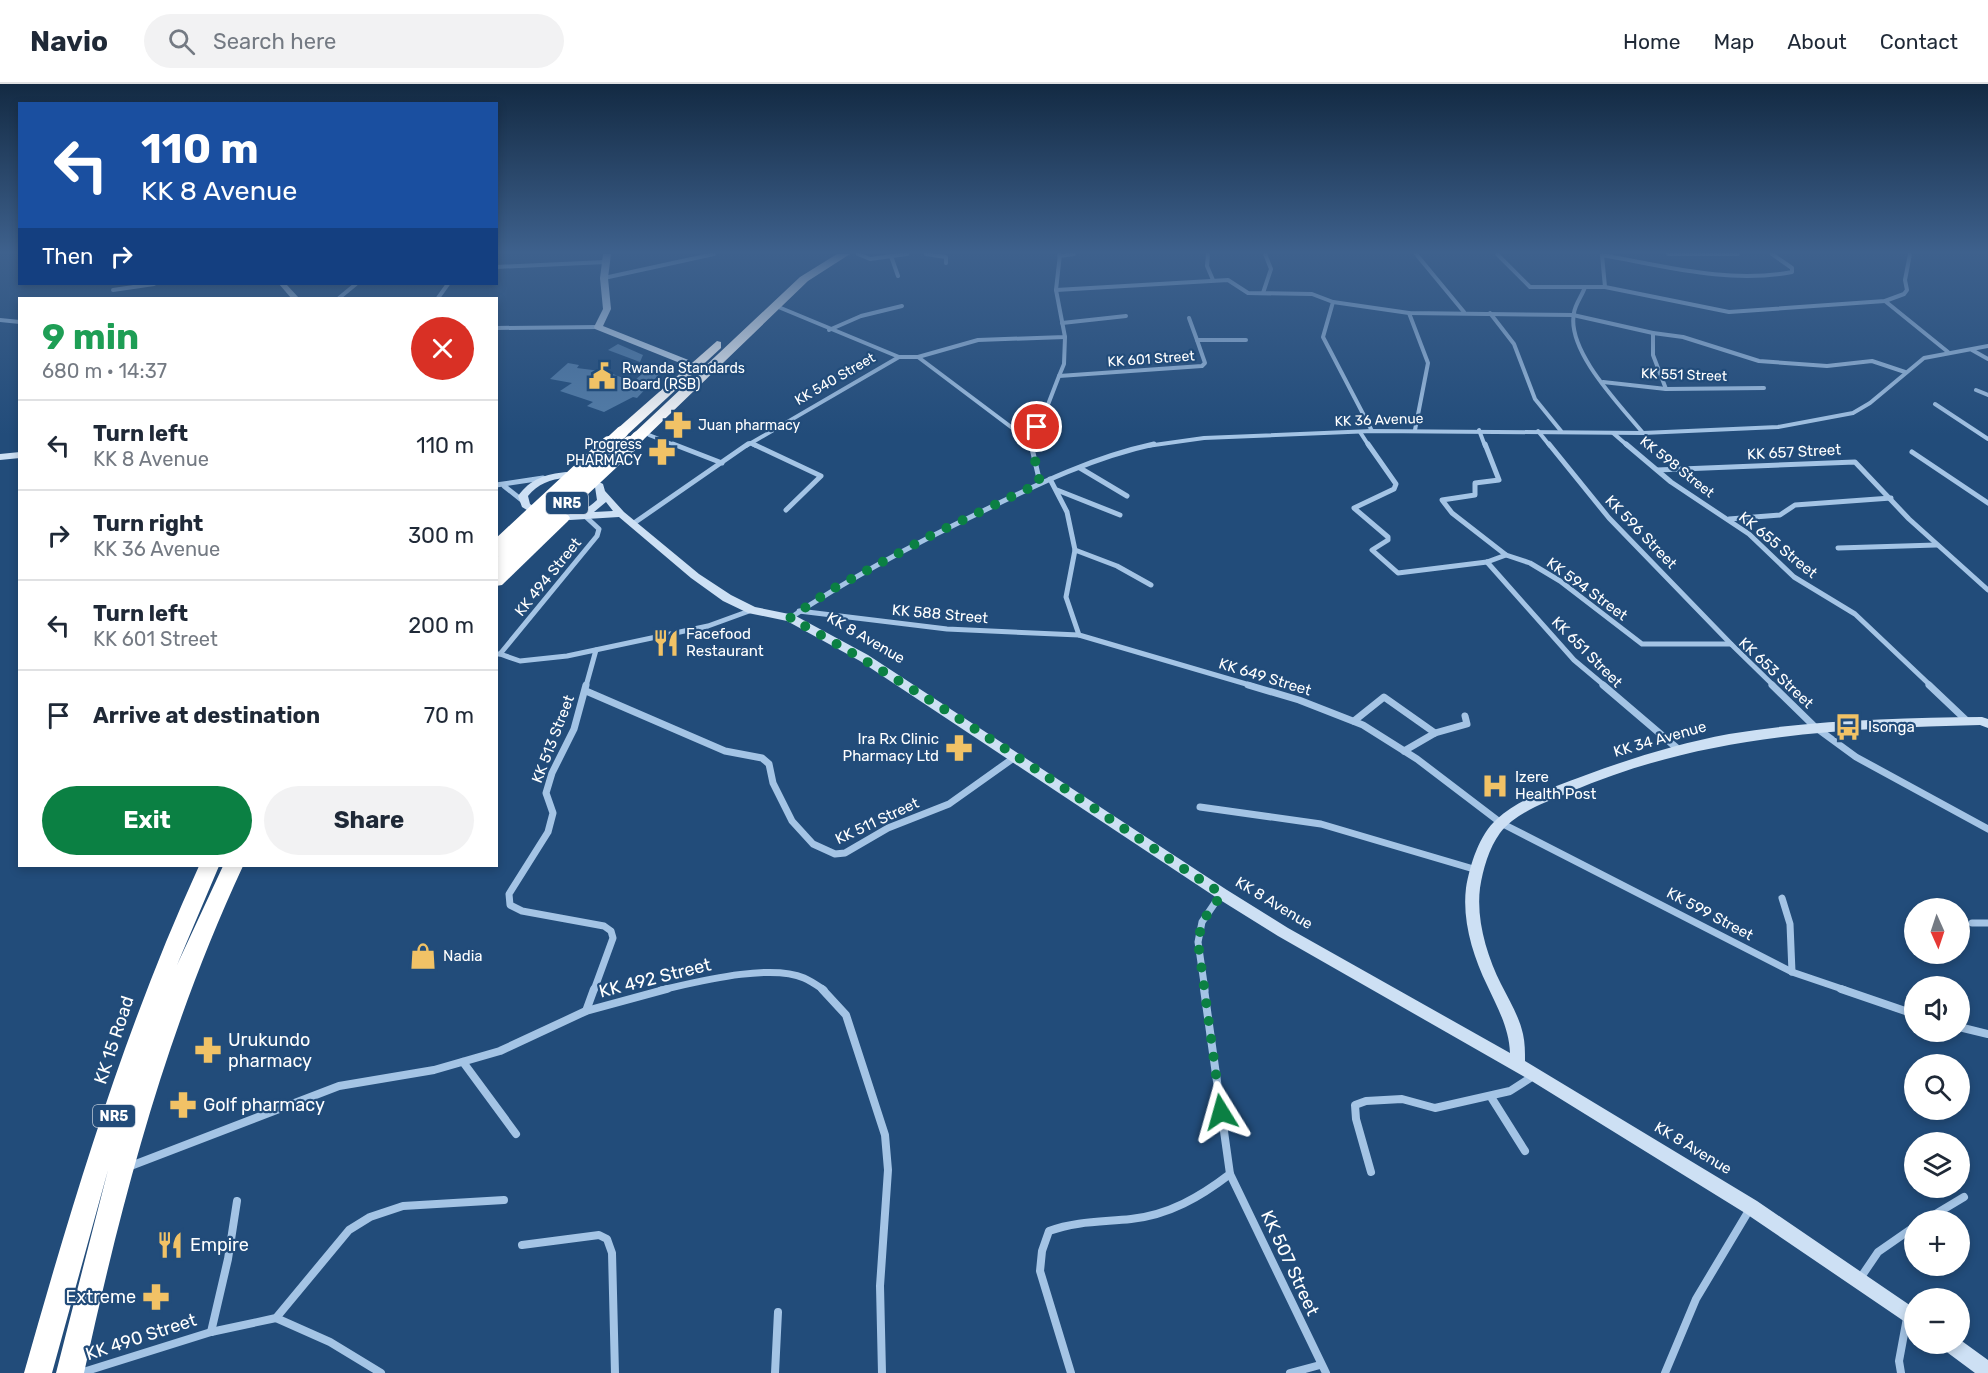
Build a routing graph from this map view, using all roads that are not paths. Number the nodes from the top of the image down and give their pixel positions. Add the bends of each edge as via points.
1 (604, 314) edge
2 (757, 314) edge
3 (766, 314) edge
4 (794, 314) edge
5 (869, 314) edge
6 (1060, 314) edge
7 (1330, 314) edge
8 (1409, 314) edge
9 (1491, 314) edge
10 (1538, 314) edge
11 (1900, 314) edge
12 (1573, 315) junction
13 (1126, 316) dead end
14 (1189, 318) dead end
15 (0, 320) edge
16 (8, 321) junction
17 (18, 322) edge
18 (1062, 323) junction
19 (0, 325) edge
20 (598, 327) junction
21 (498, 328) edge
22 (829, 330) junction
23 (1653, 333) junction
24 (1065, 337) junction
25 (1197, 340) junction
26 (1246, 340) dead end
27 (726, 345) junction
28 (1988, 346) edge
29 (1972, 350) junction
30 (1948, 352) junction
31 (899, 357) junction
32 (918, 357) junction
33 (1988, 359) edge
34 (688, 363) junction
35 (1905, 372) junction
36 (1059, 376) junction
37 (1603, 382) junction
38 (1764, 388) dead end
39 (1666, 389) junction
40 (1976, 390) dead end
41 (1988, 395) edge
42 (1935, 404) dead end
43 (1414, 430) junction
44 (1479, 430) junction
45 (1372, 431) junction
46 (1538, 431) junction
47 (1561, 431) junction
48 (1360, 432) junction
49 (1612, 433) junction
50 (1643, 433) junction
51 (643, 436) junction
52 (1988, 439) edge
53 (750, 442) junction
54 (1031, 442) junction
55 (1912, 452) dead end
56 (18, 455) edge
57 (0, 457) edge
58 (722, 463) junction
59 (1080, 468) junction
60 (1657, 470) junction
61 (559, 476) junction
62 (1050, 479) junction
63 (1040, 483) junction
64 (498, 485) edge
65 (504, 486) junction
66 (600, 488) junction
67 (1056, 490) junction
68 (1127, 496) dead end
69 (1891, 498) junction
70 (1988, 503) edge
71 (526, 505) junction
72 (786, 510) dead end
73 (621, 514) junction
74 (1120, 515) dead end
75 (575, 517) junction
76 (1728, 519) junction
77 (634, 523) junction
78 (498, 536) edge
79 (1936, 545) junction
80 (498, 547) edge
81 (1838, 548) dead end
82 (1075, 550) junction
83 (1506, 555) junction
84 (1487, 562) junction
85 (498, 567) edge
86 (498, 579) edge
87 (1152, 585) dead end
88 (1988, 590) edge
89 (752, 610) junction
90 (794, 614) junction
91 (1079, 635) junction
92 (1646, 644) joint
93 (1731, 644) junction
94 (596, 650) junction
95 (498, 654) edge
96 (586, 691) junction
97 (1465, 716) dead end
98 (1354, 721) junction
99 (1966, 721) junction
100 (1986, 722) edge
101 (1815, 727) junction
102 (1435, 733) junction
103 (1678, 749) junction
104 (1404, 751) junction
105 (1015, 757) junction
106 (1200, 807) dead end
107 (1501, 823) junction
108 (1988, 830) edge
109 (209, 867) edge
110 (233, 867) edge
111 (1478, 870) junction
112 (1222, 894) junction
113 (1782, 898) dead end
114 (1972, 923) dead end
115 (1988, 923) edge
116 (1792, 972) junction
117 (586, 1011) junction
118 (1904, 1011) edge
119 (1970, 1030) edge
120 (1988, 1034) edge
121 (463, 1062) junction
122 (1518, 1067) junction
123 (1535, 1075) junction
124 (1491, 1097) junction
125 (516, 1134) dead end
126 (1525, 1151) dead end
127 (120, 1171) junction
128 (1371, 1172) dead end
129 (1230, 1174) junction
130 (1962, 1198) edge
131 (504, 1200) dead end
132 (237, 1201) dead end
133 (1751, 1207) junction
134 (1942, 1210) edge
135 (1904, 1234) edge
136 (522, 1245) dead end
137 (1858, 1281) junction
138 (778, 1312) dead end
139 (1904, 1312) edge
140 (276, 1318) junction
141 (212, 1332) junction
142 (1904, 1343) edge
143 (1964, 1354) edge
144 (1323, 1369) edge
145 (1988, 1371) edge
146 (38, 1373) edge
147 (70, 1373) edge
148 (80, 1373) edge
149 (381, 1373) edge
150 (615, 1373) edge
151 (775, 1373) edge
152 (882, 1373) edge
153 (1071, 1373) edge
154 (1290, 1373) edge
155 (1665, 1373) edge
156 (1901, 1373) edge

1 - 20 main road
2 - 27 highway, NR5
3 - 27 highway, NR5
4 - 22 street
5 - 22 street
6 - 18 street
7 - 45 street via 1323,337 1333,363
8 - 43 street via 1428,363
9 - 47 street via 1515,344 1535,399
10 - 12 street
11 - 30 street
12 - 23 street
12 - 37 street via 1586,359
13 - 18 street
14 - 25 street
15 - 16 street
16 - 17 street
16 - 19 street
18 - 24 street
20 - 21 street
20 - 34 main road
22 - 31 street
23 - 35 street via 1683,337 1759,361 1827,366 1866,360
23 - 39 street via 1653,355
24 - 32 street, KK 540 Street via 978,340
24 - 36 street via 1064,364
25 - 26 street, KK 601 Street
25 - 36 street, KK 601 Street via 1205,363 1202,366
27 - 34 highway via 698,353
27 - 51 highway via 716,371
27 - 80 highway, NR5, bridge via 622,432
28 - 29 street, KK 36 Avenue
29 - 30 street, KK 36 Avenue
29 - 33 street
30 - 35 street, KK 36 Avenue via 1924,358
31 - 32 street, KK 540 Street
31 - 53 street, KK 540 Street
32 - 54 street
34 - 61 highway
35 - 50 street, KK 36 Avenue via 1853,413 1819,421 1778,427
36 - 54 street
37 - 39 street, KK 551 Street
37 - 50 street
38 - 39 street, KK 551 Street
40 - 41 street
42 - 52 street
43 - 44 street, KK 36 Avenue
43 - 45 street, KK 36 Avenue
44 - 46 street, KK 36 Avenue
44 - 83 street, KK 594 Street via 1499,480 1475,483 1475,495 1442,500 1452,513
45 - 48 street, KK 36 Avenue
46 - 47 street, KK 36 Avenue
46 - 93 street, KK 596 Street via 1609,518
47 - 49 street, KK 36 Avenue
48 - 59 street, KK 36 Avenue via 1160,443 1117,452
48 - 84 street via 1396,484 1394,489 1354,506 1388,537 1372,550 1398,573
49 - 50 street, KK 36 Avenue
49 - 60 street, KK 598 Street
51 - 58 street
51 - 66 highway
51 - 85 highway, NR5, bridge
53 - 58 street, KK 540 Street
53 - 72 street via 821,476
54 - 63 street
55 - 70 street
56 - 57 main road
58 - 77 street, KK 540 Street
59 - 62 street, KK 36 Avenue
59 - 68 street
60 - 69 street, KK 657 Street via 1850,461 1860,465
60 - 76 street, KK 598 Street
61 - 65 street
61 - 66 main road via 585,478
61 - 71 main road via 531,486
62 - 63 street, KK 36 Avenue
62 - 67 street
63 - 90 street, KK 36 Avenue via 932,535
64 - 65 street
65 - 71 street
66 - 73 main road, KK 8 Avenue
66 - 75 main road via 602,501 597,507
67 - 74 street
67 - 82 street via 1067,512
69 - 76 street, KK 655 Street via 1795,505 1780,515
69 - 79 street, KK 657 Street
71 - 75 main road via 552,518
71 - 78 highway
73 - 75 main road
73 - 77 main road, KK 8 Avenue
75 - 86 highway
75 - 95 street, KK 494 Street via 600,532
76 - 99 street, KK 655 Street via 1763,545 1794,577 1855,615
77 - 89 main road, KK 8 Avenue via 695,576
79 - 81 street
79 - 88 street, KK 657 Street
82 - 87 street
82 - 91 street via 1066,597
83 - 84 street
83 - 92 street, KK 594 Street via 1546,572
84 - 103 street, KK 651 Street via 1574,660
89 - 90 main road, KK 8 Avenue
89 - 94 street via 708,626
90 - 91 street, KK 588 Street via 947,629
90 - 105 main road, KK 8 Avenue
91 - 98 street, KK 649 Street via 1299,700
92 - 93 street, KK 653 Street
93 - 101 street, KK 653 Street
94 - 95 street, KK 494 Street via 520,661
94 - 96 street, KK 513 Street
96 - 105 street, KK 511 Street via 725,752 762,758 769,764 773,783 792,821 813,844 835,855 845,854 888,828 949,804
96 - 117 street, KK 513 Street via 546,793 553,813 548,832 509,894 510,905 522,911 604,926 611,931 613,938
97 - 102 street via 1467,724
98 - 102 street via 1384,697
98 - 104 street, KK 649 Street
99 - 100 main road, KK 34 Avenue
99 - 101 main road, KK 34 Avenue
101 - 103 main road, KK 34 Avenue via 1750,733
101 - 108 street, KK 653 Street via 1877,771
102 - 104 street
103 - 107 main road, KK 34 Avenue via 1552,794
104 - 107 street, KK 649 Street
105 - 112 main road, KK 8 Avenue
106 - 111 street via 1322,824
107 - 111 main road, KK 34 Avenue
107 - 116 street, KK 599 Street
109 - 146 highway, KK 15 Road / NR5 via 179,928 155,992 94,1174
110 - 127 highway, NR5 via 181,981
111 - 122 main road, KK 34 Avenue via 1473,889 1475,924 1489,972 1516,1035
112 - 122 main road, KK 8 Avenue
112 - 129 street, KK 507 Street via 1202,922 1198,942
113 - 116 street via 1790,924
114 - 115 street
116 - 118 street, KK 599 Street
117 - 121 street, KK 492 Street via 500,1051
117 - 152 street, KK 492 Street via 725,976 775,973 803,977 825,991 846,1015 885,1135 888,1170 880,1286
119 - 120 street
121 - 125 street
121 - 127 street, KK 492 Street via 339,1086
122 - 123 main road, KK 8 Avenue
123 - 124 street via 1510,1091
123 - 133 main road, KK 8 Avenue
124 - 126 street
124 - 128 street via 1435,1108 1402,1099 1355,1105
127 - 147 highway, NR5
129 - 144 street, KK 507 Street
129 - 153 street via 1200,1197 1174,1208 1145,1217 1066,1223 1050,1232 1041,1251 1040,1271
130 - 134 street
131 - 140 street via 403,1206 370,1217 349,1230
132 - 141 street, KK 490 Street
133 - 137 main road, KK 8 Avenue
133 - 155 street via 1696,1299
135 - 137 street via 1878,1252
136 - 150 street via 599,1234 607,1239 612,1253
137 - 139 main road, KK 8 Avenue
138 - 151 street
140 - 141 street, KK 490 Street
140 - 149 street via 330,1342
141 - 148 street, KK 490 Street
142 - 156 street via 1899,1361
143 - 145 main road
144 - 154 street, KK 507 Street

